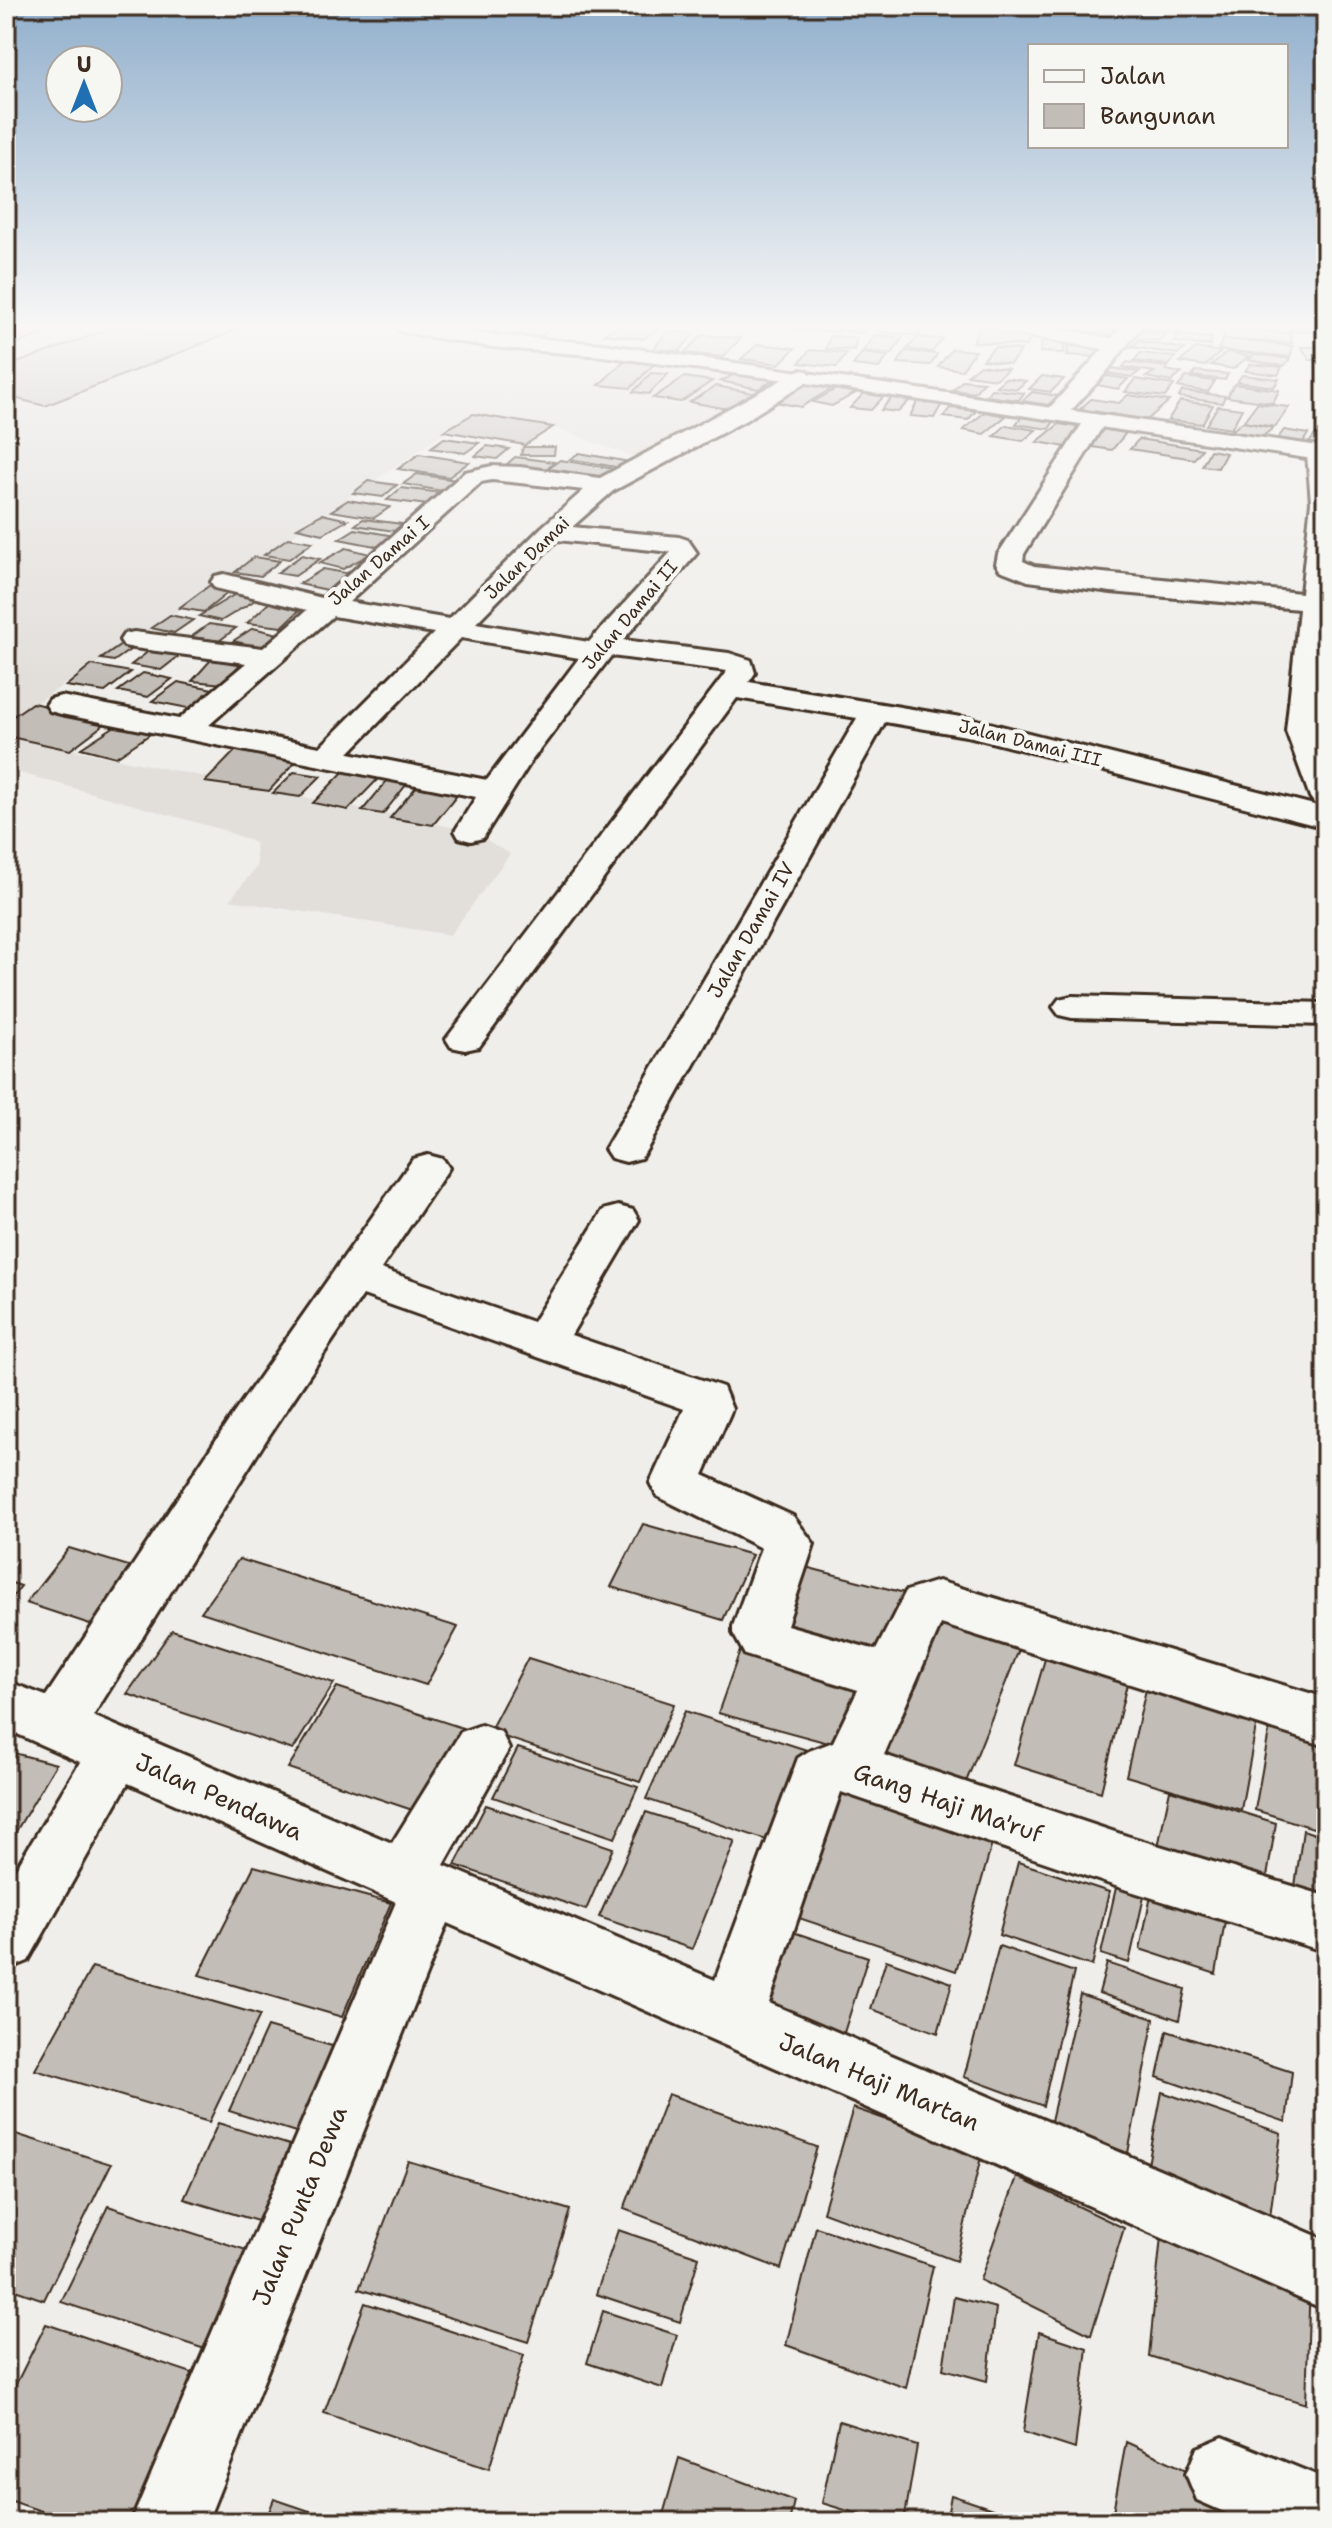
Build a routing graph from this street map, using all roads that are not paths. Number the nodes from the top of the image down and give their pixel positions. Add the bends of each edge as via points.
1 (683, 444) edge
2 (1080, 444) edge
3 (1254, 444) edge
4 (1323, 454) edge
5 (604, 486) junction
6 (551, 532) junction
7 (224, 582) dead end
8 (1312, 602) junction
9 (327, 607) junction
10 (456, 629) junction
11 (134, 640) dead end
12 (599, 649) junction
13 (269, 657) junction
14 (731, 688) junction
15 (61, 705) dead end
16 (876, 711) junction
17 (184, 731) junction
18 (326, 758) junction
19 (495, 791) junction
20 (1326, 797) edge
21 (1326, 818) edge
22 (471, 831) dead end
23 (1072, 1007) dead end
24 (1326, 1014) edge
25 (465, 1039) dead end
26 (626, 1149) dead end
27 (428, 1168) dead end
28 (618, 1220) dead end
29 (354, 1276) junction
30 (544, 1341) junction
31 (891, 1677) junction
32 (6, 1704) edge
33 (1326, 1722) edge
34 (57, 1726) junction
35 (481, 1749) dead end
36 (116, 1752) junction
37 (850, 1768) junction
38 (418, 1884) junction
39 (1326, 1924) edge
40 (6, 1941) edge
41 (732, 2019) junction
42 (1326, 2275) edge
43 (1223, 2474) dead end
44 (1326, 2517) edge
45 (169, 2522) edge

1 - 5 street, Jalan Damai
2 - 8 street via 1009,564 1028,573 1111,584
3 - 4 street
4 - 8 street
5 - 6 street, Jalan Damai
5 - 9 street, Jalan Damai I via 520,474 473,477
6 - 10 street, Jalan Damai
6 - 12 street, Jalan Damai II via 684,548
7 - 9 street
8 - 20 street via 1301,731
9 - 10 street
9 - 13 street, Jalan Damai I
10 - 12 street
10 - 18 street, Jalan Damai
11 - 13 street
12 - 14 street via 741,666
12 - 19 street, Jalan Damai II
13 - 17 street, Jalan Damai I
14 - 16 street, Jalan Damai III
14 - 25 street
15 - 17 street
16 - 21 street, Jalan Damai III via 959,725
16 - 26 street, Jalan Damai IV
17 - 18 street
18 - 19 street
19 - 22 street, Jalan Damai II
23 - 24 street
27 - 29 street
28 - 30 street
29 - 30 street
29 - 34 street
30 - 31 street via 706,1399 708,1409 675,1483 775,1530 788,1544 760,1626 764,1640
31 - 33 street via 920,1612 938,1602
31 - 37 street
32 - 34 street, Jalan Pendawa
34 - 36 street, Jalan Pendawa
35 - 38 street, Jalan Punta Dewa
36 - 38 street, Jalan Pendawa
36 - 40 street
37 - 39 street, Gang Haji Ma'ruf via 1127,1863
37 - 41 street, Gang Haji Ma'ruf via 825,1768 818,1776
38 - 41 street, Jalan Haji Martan
38 - 45 street, Jalan Punta Dewa
41 - 42 street, Jalan Haji Martan
43 - 44 street

